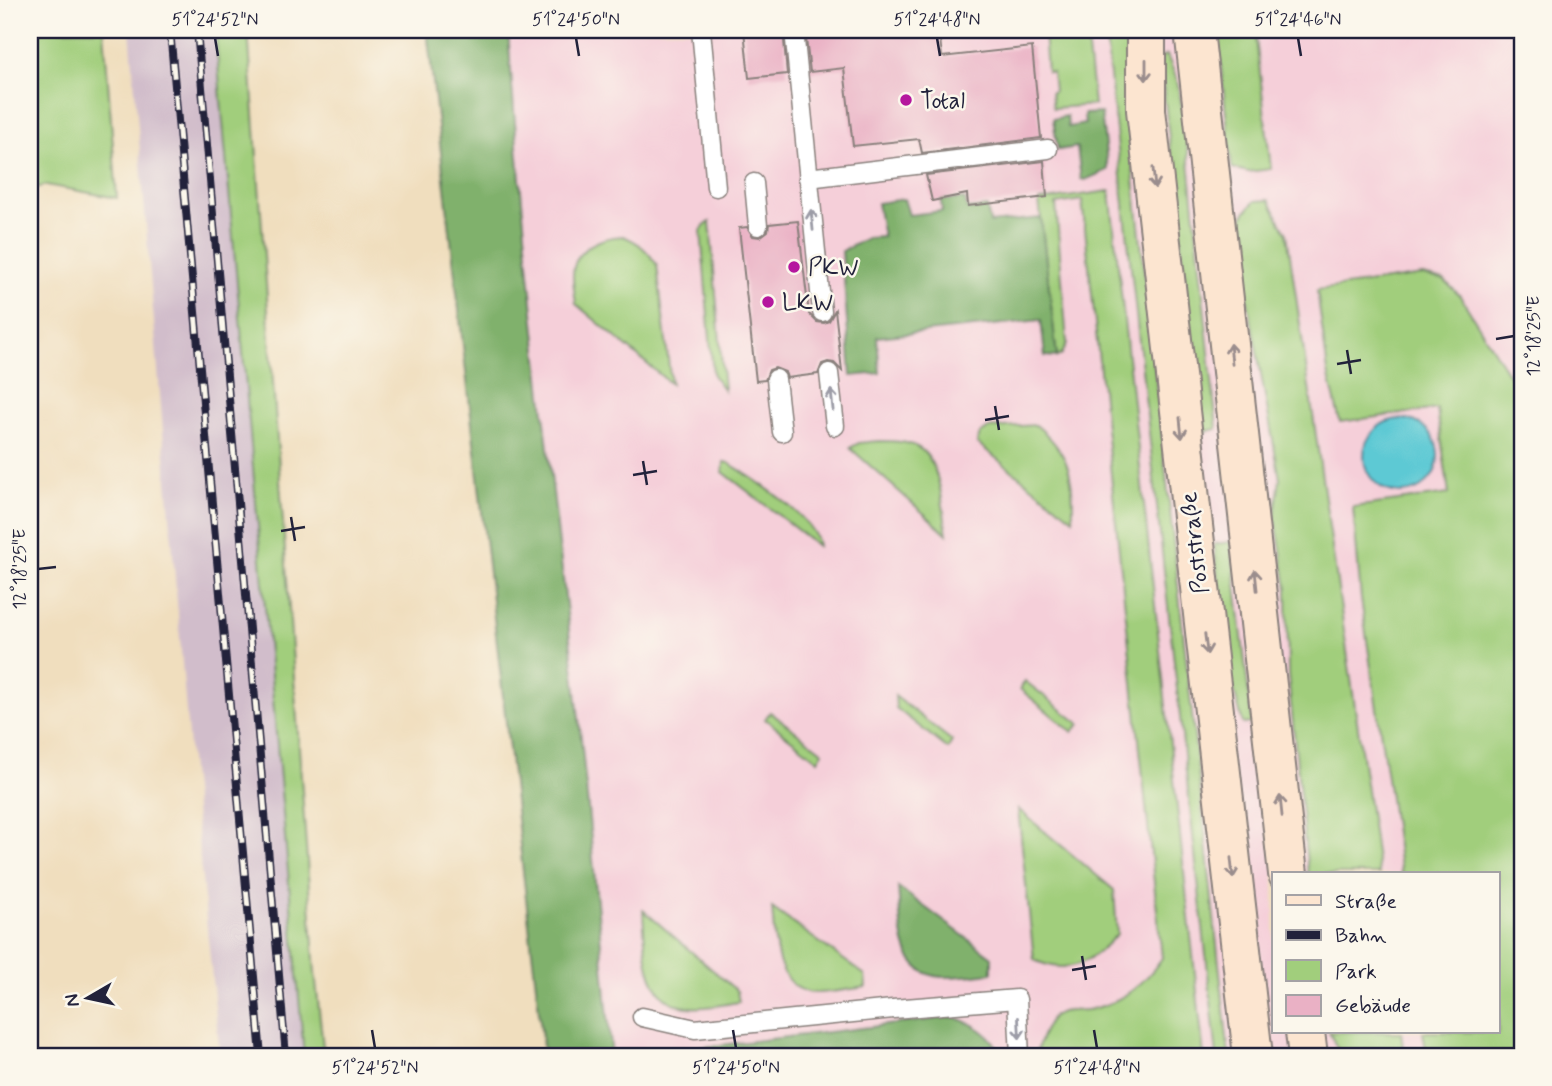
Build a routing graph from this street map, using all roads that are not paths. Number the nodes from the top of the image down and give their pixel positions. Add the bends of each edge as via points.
1 (701, 30) edge
2 (794, 30) edge
3 (1146, 30) edge
4 (1194, 30) edge
5 (1048, 149) dead end
6 (808, 178) junction
7 (754, 183) dead end
8 (716, 187) dead end
9 (758, 226) dead end
10 (822, 312) dead end
11 (829, 373) dead end
12 (776, 379) dead end
13 (835, 426) dead end
14 (782, 432) dead end
15 (1288, 872) edge
16 (642, 1017) dead end
17 (1306, 1034) edge
18 (1020, 1056) edge
19 (1252, 1056) edge
20 (1308, 1056) edge

1 - 8 lane
2 - 6 lane
3 -> 19 street, Poststraße via 1146,110
15 -> 4 street
5 - 6 lane
10 -> 6 lane
7 - 9 lane
13 -> 11 lane
12 - 14 lane
16 -> 18 lane via 695,1029 1017,999
17 - 20 street

